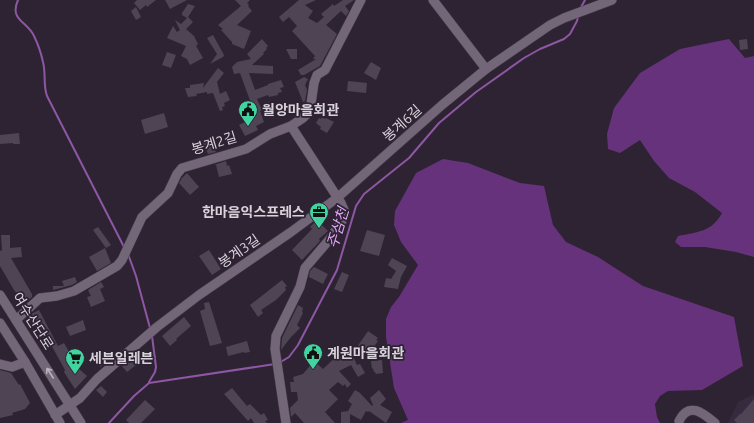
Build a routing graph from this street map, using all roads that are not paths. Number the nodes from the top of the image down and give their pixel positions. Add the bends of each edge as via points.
1 (361, 0) edge
2 (433, 0) edge
3 (612, 0) edge
4 (486, 69) junction
5 (291, 126) junction
6 (337, 198) junction
7 (0, 295) edge
8 (16, 320) junction
9 (0, 323) edge
10 (25, 362) junction
11 (0, 364) edge
12 (71, 406) junction
13 (58, 419) edge
14 (679, 421) dead end
15 (81, 423) edge
16 (286, 423) edge
17 (715, 423) edge

1 - 5 street, 봉계2길 via 325,70 317,75 310,111
2 - 4 street
3 - 4 street, 봉계6길 via 556,21
4 - 6 street, 봉계6길
5 - 6 street
5 - 8 street, 봉계2길 via 270,134 241,151 182,168 168,193 142,216 117,266 78,289 40,298
6 - 12 street, 봉계3길 via 157,327
6 - 16 street via 345,215 329,240 305,268 300,287 276,336 276,356
7 - 8 street, 여수산단로
12 -> 8 street, 여수산단로
9 - 10 street, 여수산단로
10 - 11 street via 12,367
10 - 13 street, 여수산단로
12 - 13 street
12 - 15 street, 여수산단로
14 - 17 street via 683,414 693,410 702,412

